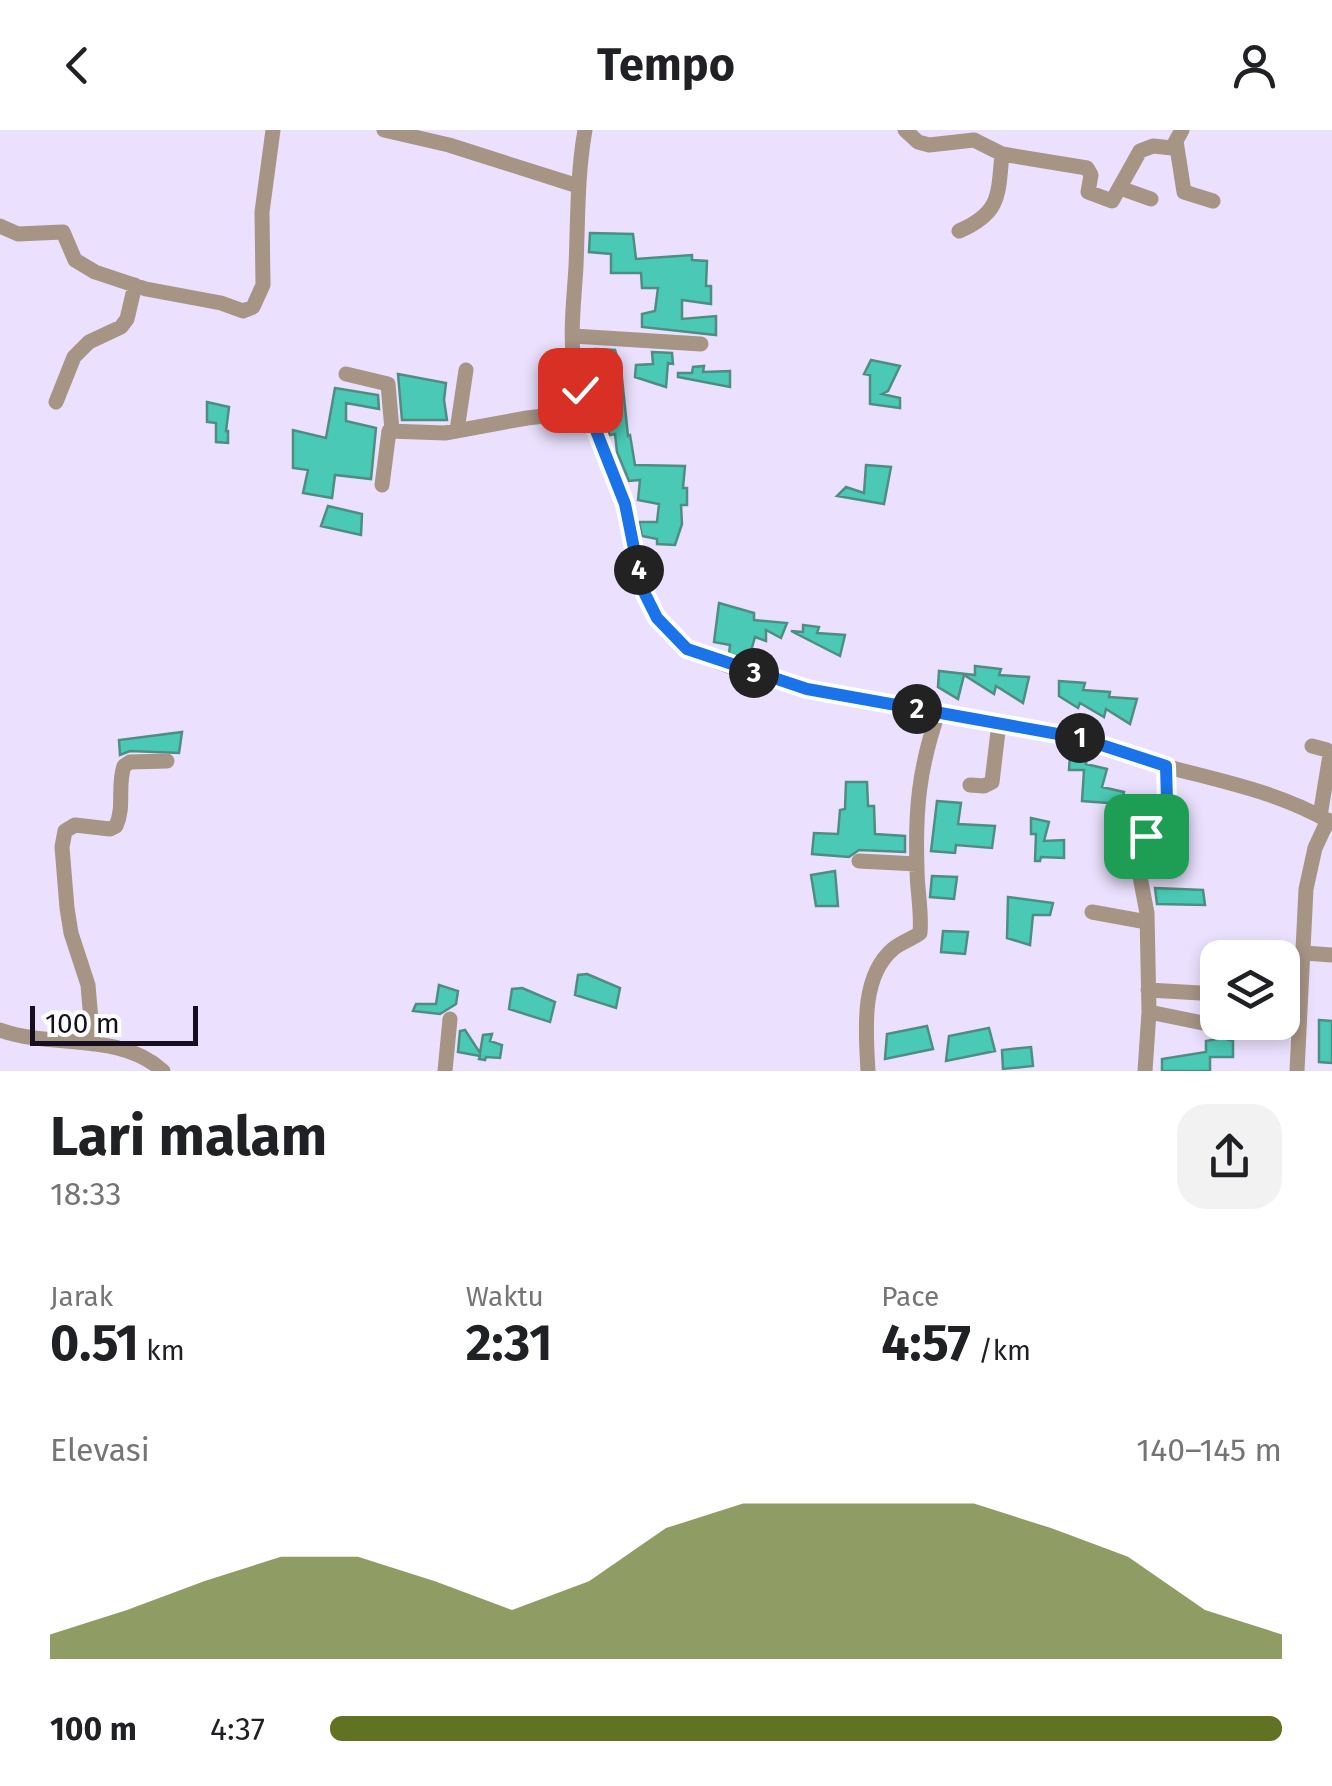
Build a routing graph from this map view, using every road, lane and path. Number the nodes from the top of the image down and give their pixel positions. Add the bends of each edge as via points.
1 (274, 130) edge
2 (384, 130) edge
3 (585, 130) edge
4 (905, 130) edge
5 (414, 133) edge
6 (1179, 135) edge
7 (1002, 154) junction
8 (578, 186) junction
9 (1120, 188) junction
10 (1150, 199) dead end
11 (1213, 200) dead end
12 (0, 226) edge
13 (959, 231) dead end
14 (135, 286) junction
15 (573, 336) junction
16 (701, 344) dead end
17 (466, 370) dead end
18 (346, 374) dead end
19 (56, 402) dead end
20 (587, 412) junction
21 (392, 430) junction
22 (457, 430) junction
23 (382, 484) dead end
24 (938, 713) junction
25 (999, 723) junction
26 (1312, 746) dead end
27 (167, 761) dead end
28 (1166, 766) junction
29 (970, 785) dead end
30 (1326, 819) edge
31 (859, 861) dead end
32 (916, 864) junction
33 (1092, 912) dead end
34 (1147, 922) junction
35 (1304, 953) junction
36 (1332, 955) edge
37 (1148, 990) junction
38 (1200, 993) edge
39 (1149, 1012) junction
40 (450, 1019) dead end
41 (1200, 1022) edge
42 (0, 1030) edge
43 (93, 1044) junction
44 (163, 1071) edge
45 (444, 1071) edge
46 (868, 1071) edge
47 (1145, 1071) edge
48 (1297, 1071) edge

1 - 14 street via 262,212 263,285 253,307 243,311
2 - 5 street
3 - 8 street
4 - 7 street via 930,146 974,140
5 - 8 street
6 - 9 street via 1168,150 1140,151
6 - 11 street via 1184,192
7 - 9 street via 1088,168 1092,196 1112,201
7 - 13 street via 990,212
8 - 15 street
9 - 10 street
12 - 14 street via 18,234 64,232 74,260
14 - 19 street via 121,327 74,356
15 - 16 street
15 - 20 street
17 - 22 street
18 - 21 street via 388,384
20 - 22 street
20 - 24 street via 625,504 642,588 670,635 713,660 807,689
21 - 22 street
21 - 23 street
24 - 25 street
24 - 32 street via 920,771
25 - 28 street via 1080,738
25 - 29 street via 992,782
26 - 30 street via 1330,755
27 - 43 street via 124,766 116,826 65,831 71,933 88,985
28 - 30 street via 1269,794
28 - 34 street via 1167,801 1138,850
30 - 35 street via 1306,889
31 - 32 street
32 - 46 street via 920,933 881,964 865,1019
33 - 34 street
34 - 37 street
35 - 36 street
35 - 48 street
37 - 38 street
37 - 39 street
39 - 41 street
39 - 47 street
40 - 45 street
42 - 43 street
43 - 44 street via 128,1049

